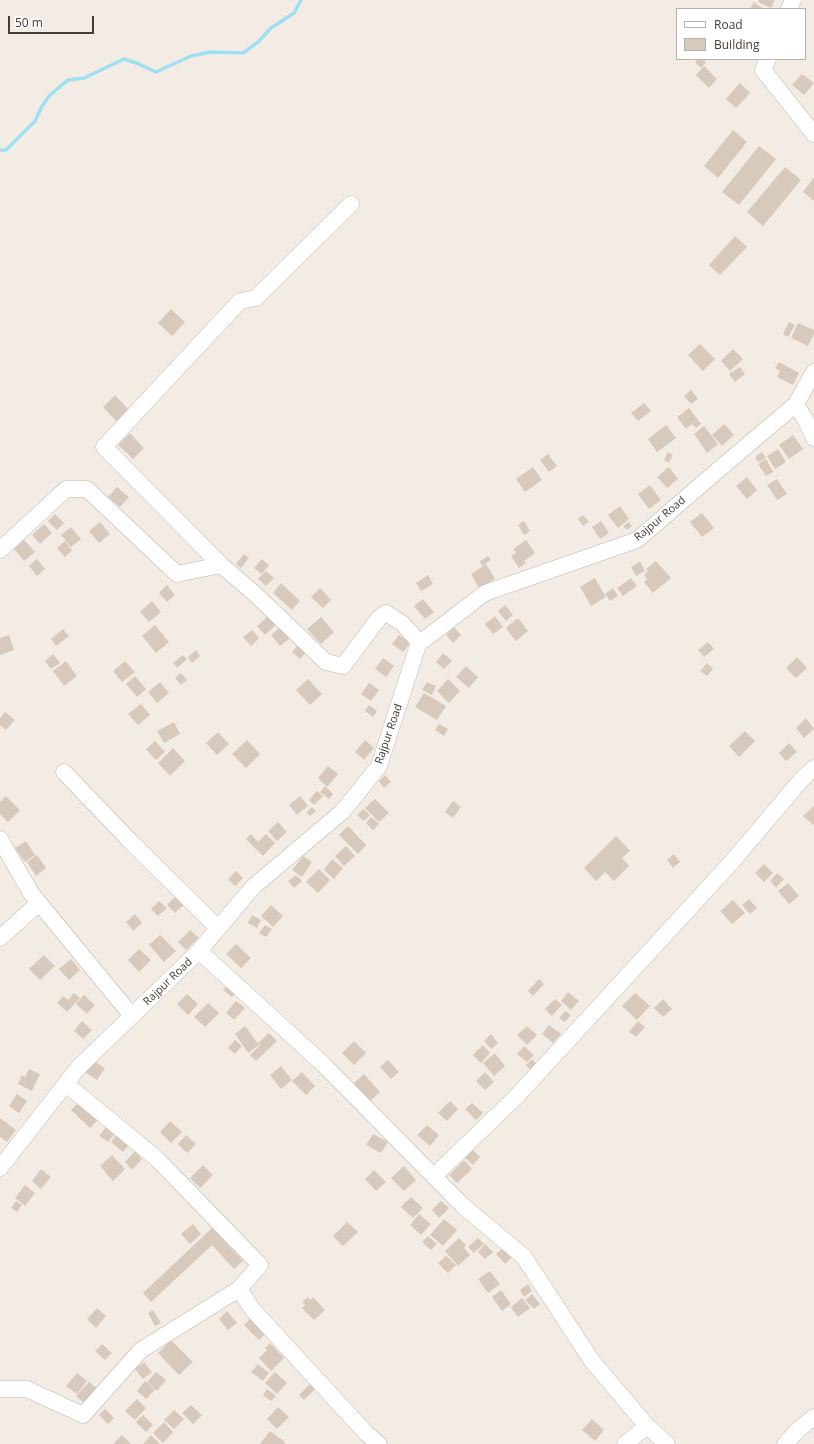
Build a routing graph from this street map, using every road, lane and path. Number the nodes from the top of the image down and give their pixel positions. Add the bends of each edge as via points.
1 (768, 60) edge
2 (814, 134) edge
3 (351, 204) dead end
4 (814, 372) edge
5 (796, 404) junction
6 (814, 438) edge
7 (0, 550) edge
8 (221, 565) junction
9 (419, 642) junction
10 (814, 768) edge
11 (64, 772) dead end
12 (0, 839) edge
13 (39, 903) junction
14 (218, 928) junction
15 (0, 938) edge
16 (199, 951) junction
17 (132, 1016) junction
18 (66, 1084) junction
19 (0, 1168) edge
20 (434, 1176) junction
21 (240, 1289) junction
22 (0, 1389) edge
23 (814, 1417) edge
24 (647, 1426) junction
25 (379, 1444) edge
26 (625, 1444) edge
27 (667, 1444) edge
28 (785, 1444) edge

1 - 2 street via 763,70
3 - 8 street via 256,298 240,301 104,447
4 - 5 street, Rajpur Road
5 - 6 street
5 - 9 street, Rajpur Road via 637,540 485,593
7 - 8 street via 66,490 87,489 177,574
8 - 9 street via 326,662 343,666 379,618 386,613 402,623
9 - 14 street, Rajpur Road via 379,766 343,811 253,887
10 - 20 street via 730,864 516,1097
11 - 14 street
12 - 13 street
13 - 15 street
13 - 17 street
14 - 16 street, Rajpur Road
16 - 17 street, Rajpur Road
16 - 20 street via 323,1064
17 - 18 street, Rajpur Road via 78,1068
18 - 19 street, Rajpur Road
18 - 21 street via 157,1159 260,1265
20 - 24 street via 463,1206 524,1257 592,1361
21 - 22 street via 142,1350 83,1415 27,1389
21 - 25 street via 253,1310
23 - 28 street
24 - 26 street
24 - 27 street

